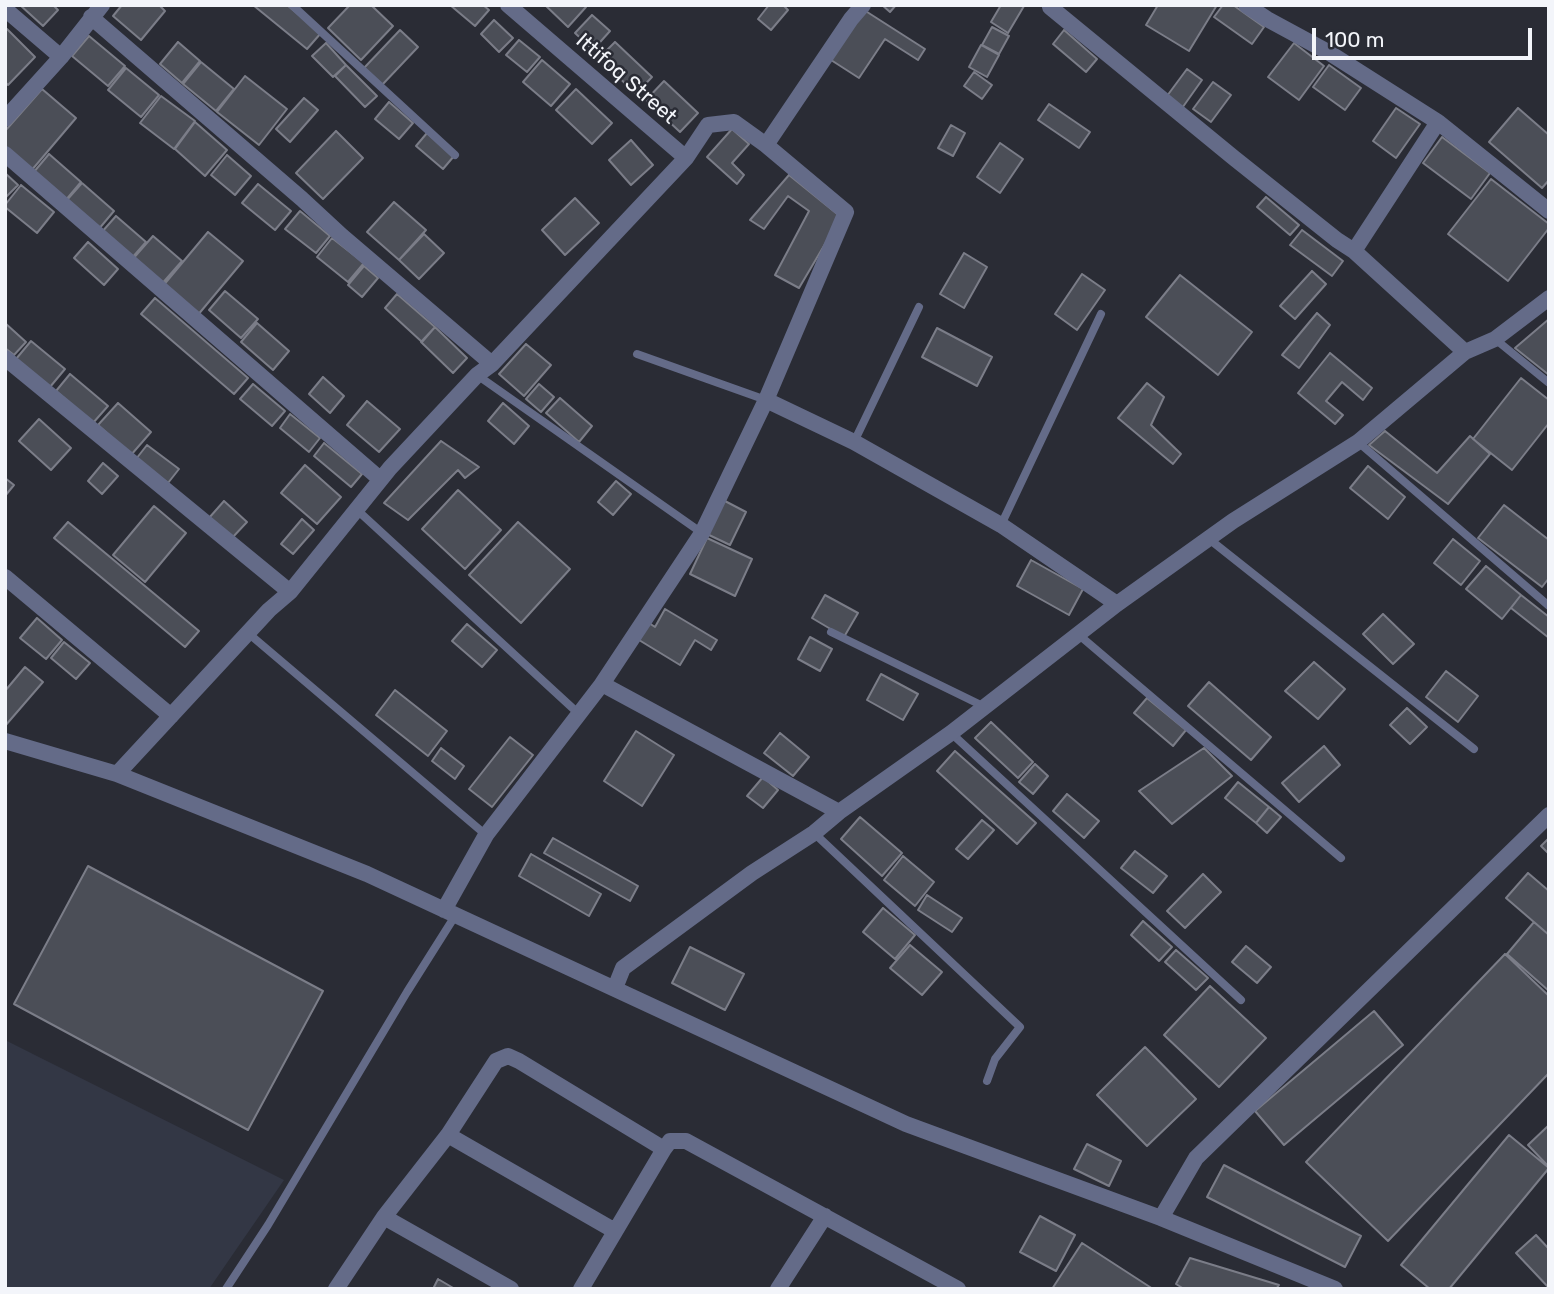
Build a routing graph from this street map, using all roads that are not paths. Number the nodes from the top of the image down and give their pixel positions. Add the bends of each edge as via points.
1 (292, 5) edge
2 (508, 5) edge
3 (863, 5) edge
4 (1246, 5) edge
5 (1050, 7) edge
6 (5, 9) edge
7 (97, 11) edge
8 (61, 57) junction
9 (5, 119) edge
10 (1438, 121) junction
11 (766, 145) junction
12 (5, 154) edge
13 (455, 155) dead end
14 (685, 158) junction
15 (1549, 211) edge
16 (1354, 251) junction
17 (1549, 298) edge
18 (919, 307) dead end
19 (1101, 314) dead end
20 (1495, 339) junction
21 (1465, 352) junction
22 (637, 354) dead end
23 (5, 358) edge
24 (492, 364) junction
25 (477, 375) junction
26 (1549, 383) edge
27 (766, 400) junction
28 (854, 442) junction
29 (1358, 442) junction
30 (380, 479) junction
31 (356, 509) junction
32 (1002, 525) junction
33 (702, 533) junction
34 (1209, 539) junction
35 (5, 577) edge
36 (290, 592) junction
37 (1117, 604) junction
38 (1549, 606) edge
39 (831, 632) dead end
40 (248, 633) junction
41 (1079, 635) junction
42 (602, 684) junction
43 (985, 707) junction
44 (579, 714) junction
45 (171, 716) junction
46 (951, 733) junction
47 (5, 741) edge
48 (1474, 749) dead end
49 (117, 774) junction
50 (839, 812) junction
51 (1549, 815) edge
52 (814, 833) junction
53 (486, 835) junction
54 (1341, 858) dead end
55 (450, 913) junction
56 (615, 988) junction
57 (1241, 1000) dead end
58 (987, 1081) dead end
59 (448, 1135) junction
60 (664, 1149) junction
61 (825, 1216) junction
62 (384, 1217) junction
63 (1161, 1218) junction
64 (615, 1231) junction
65 (226, 1289) edge
66 (336, 1289) edge
67 (511, 1289) edge
68 (580, 1289) edge
69 (778, 1289) edge
70 (958, 1289) edge
71 (1335, 1289) edge

1 - 13 lane
2 - 14 street, Ittifoq Street
3 - 11 street
4 - 10 street
5 - 16 street
6 - 8 street
7 - 8 street
7 - 24 street via 342,236
8 - 9 street
10 - 15 street
10 - 16 street
11 - 14 street via 734,122 708,125
11 - 27 street via 846,212
12 - 30 street
14 - 24 street
16 - 21 street
17 - 20 street
18 - 28 lane
19 - 32 lane
20 - 21 street
20 - 26 lane
21 - 29 street
22 - 27 lane
23 - 36 street
24 - 25 street
25 - 30 street
25 - 33 lane
27 - 28 street
27 - 33 street
28 - 32 street
29 - 34 street
29 - 38 lane
30 - 31 street
31 - 36 street
31 - 44 lane
32 - 37 street
33 - 42 street
34 - 37 street
34 - 48 lane
35 - 45 street
36 - 40 street
37 - 41 street
39 - 43 lane
40 - 45 street
40 - 53 lane
41 - 43 street
41 - 54 lane
42 - 44 street
42 - 50 street
43 - 46 street
44 - 53 street
45 - 49 street
46 - 50 street
46 - 57 lane
47 - 49 street
49 - 55 street via 368,874
50 - 52 street
51 - 63 street via 1196,1158
52 - 56 street via 623,968
52 - 58 lane via 1020,1027 995,1059
53 - 55 street
55 - 56 street
55 - 65 lane via 400,1004
56 - 63 street via 906,1124
59 - 60 street via 496,1061 508,1056
59 - 62 street
59 - 64 street
60 - 61 street via 670,1141 686,1140
60 - 64 street
61 - 69 street
61 - 70 street
62 - 66 street
62 - 67 street
63 - 71 street
64 - 68 street

